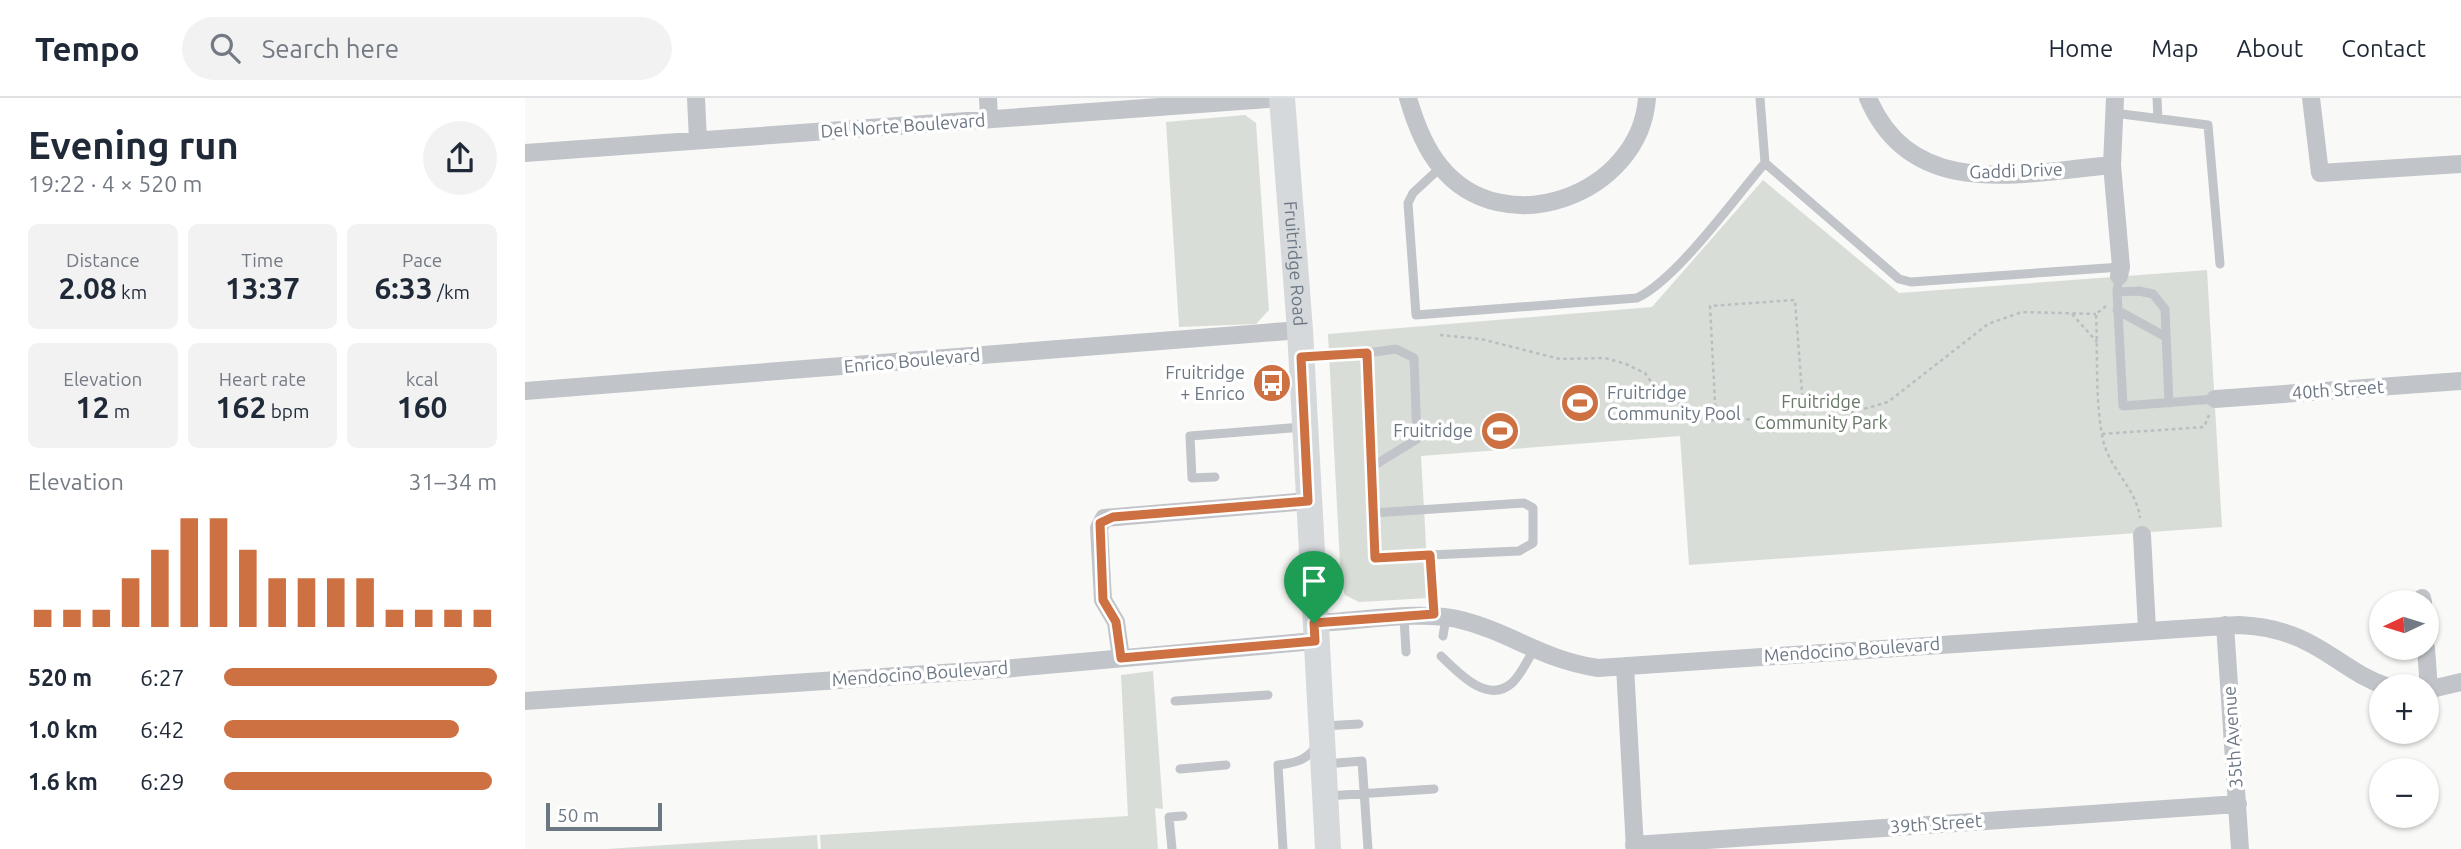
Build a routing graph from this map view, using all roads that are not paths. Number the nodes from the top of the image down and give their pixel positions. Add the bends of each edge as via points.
1 (695, 98) edge
2 (988, 98) edge
3 (1282, 98) edge
4 (1408, 98) edge
5 (1647, 98) edge
6 (1760, 98) edge
7 (1868, 98) edge
8 (2157, 98) edge
9 (2311, 98) edge
10 (2114, 105) edge
11 (989, 119) junction
12 (2158, 119) junction
13 (698, 140) junction
14 (525, 153) edge
15 (1765, 163) junction
16 (2461, 163) edge
17 (2112, 165) junction
18 (1440, 167) junction
19 (2220, 264) dead end
20 (2119, 279) junction
21 (2117, 310) junction
22 (1300, 330) junction
23 (2166, 337) junction
24 (1367, 353) junction
25 (1301, 357) junction
26 (2461, 381) edge
27 (525, 391) edge
28 (2215, 399) joint
29 (2169, 402) junction
30 (1305, 427) junction
31 (1370, 468) junction
32 (1215, 477) dead end
33 (1308, 501) junction
34 (1373, 513) junction
35 (2141, 535) dead end
36 (1430, 555) junction
37 (1440, 616) junction
38 (1404, 618) junction
39 (2225, 625) junction
40 (2147, 629) junction
41 (1315, 632) junction
42 (1443, 636) dead end
43 (1534, 650) junction
44 (1406, 652) dead end
45 (1441, 656) dead end
46 (1121, 658) junction
47 (1625, 666) junction
48 (2369, 679) edge
49 (2461, 682) edge
50 (2439, 687) edge
51 (1268, 695) dead end
52 (525, 701) edge
53 (1175, 701) dead end
54 (1359, 724) dead end
55 (1321, 726) junction
56 (1323, 764) junction
57 (1226, 765) dead end
58 (1180, 769) dead end
59 (1434, 789) dead end
60 (1364, 795) junction
61 (1325, 796) junction
62 (2238, 804) junction
63 (1183, 816) dead end
64 (1635, 847) edge
65 (1172, 849) edge
66 (1283, 849) edge
67 (1328, 849) edge
68 (1368, 849) edge
69 (2240, 849) edge

1 - 13 street
2 - 11 street
3 - 11 street, Del Norte Boulevard
3 - 22 main road, Fruitridge Road
4 - 18 street via 1424,142
5 - 18 street via 1635,141 1614,170 1573,197 1538,205 1482,197
6 - 15 lane
7 - 17 street, Gaddi Drive via 1882,125 1900,144 1957,173 1989,176
8 - 12 lane
9 - 16 street via 2320,173
10 - 12 lane
10 - 17 street
11 - 13 street, Del Norte Boulevard
12 - 19 lane via 2208,125
13 - 14 street, Del Norte Boulevard
15 - 18 lane via 1673,270 1637,299 1416,315 1408,203
15 - 20 lane via 1899,279
17 - 20 street
20 - 21 lane
20 - 23 lane via 2153,294 2165,309
21 - 23 lane
21 - 29 lane via 2123,406
22 - 25 main road, Fruitridge Road
22 - 27 street, Enrico Boulevard
23 - 29 lane
24 - 25 lane
24 - 31 lane
24 - 31 lane via 1397,349 1414,358 1417,439
25 - 30 main road, Fruitridge Road
26 - 28 street, 40th Street
28 - 29 lane
30 - 32 lane via 1190,436 1192,478
30 - 33 main road, Fruitridge Road
31 - 34 lane
33 - 41 main road, Fruitridge Road
33 - 46 street via 1104,518 1099,528 1103,600 1116,622
34 - 36 lane via 1375,558
34 - 36 lane via 1524,503 1533,508 1533,543 1519,551
35 - 40 street
36 - 37 lane
37 - 38 street, Mendocino Boulevard
37 - 42 lane
37 - 43 street, Mendocino Boulevard via 1481,626
38 - 41 street, Mendocino Boulevard
38 - 44 lane
39 - 40 street, Mendocino Boulevard
39 - 48 street, Mendocino Boulevard via 2292,634
39 - 62 street, 35th Avenue
40 - 47 street, Mendocino Boulevard
41 - 46 street, Mendocino Boulevard
41 - 55 main road, Fruitridge Road
43 - 45 lane via 1513,683 1491,689 1468,681
43 - 47 street, Mendocino Boulevard via 1574,664
46 - 52 street, Mendocino Boulevard
47 - 64 street
49 - 50 street
51 - 53 lane
54 - 55 lane
55 - 56 main road, Fruitridge Road
55 - 66 lane via 1308,757 1278,765
56 - 60 lane via 1362,761
56 - 61 main road, Fruitridge Road
57 - 58 lane
59 - 60 lane
60 - 61 lane
60 - 68 lane
61 - 67 main road, Fruitridge Road
62 - 64 street, 39th Street
62 - 69 street, 35th Avenue
63 - 65 lane via 1169,817

